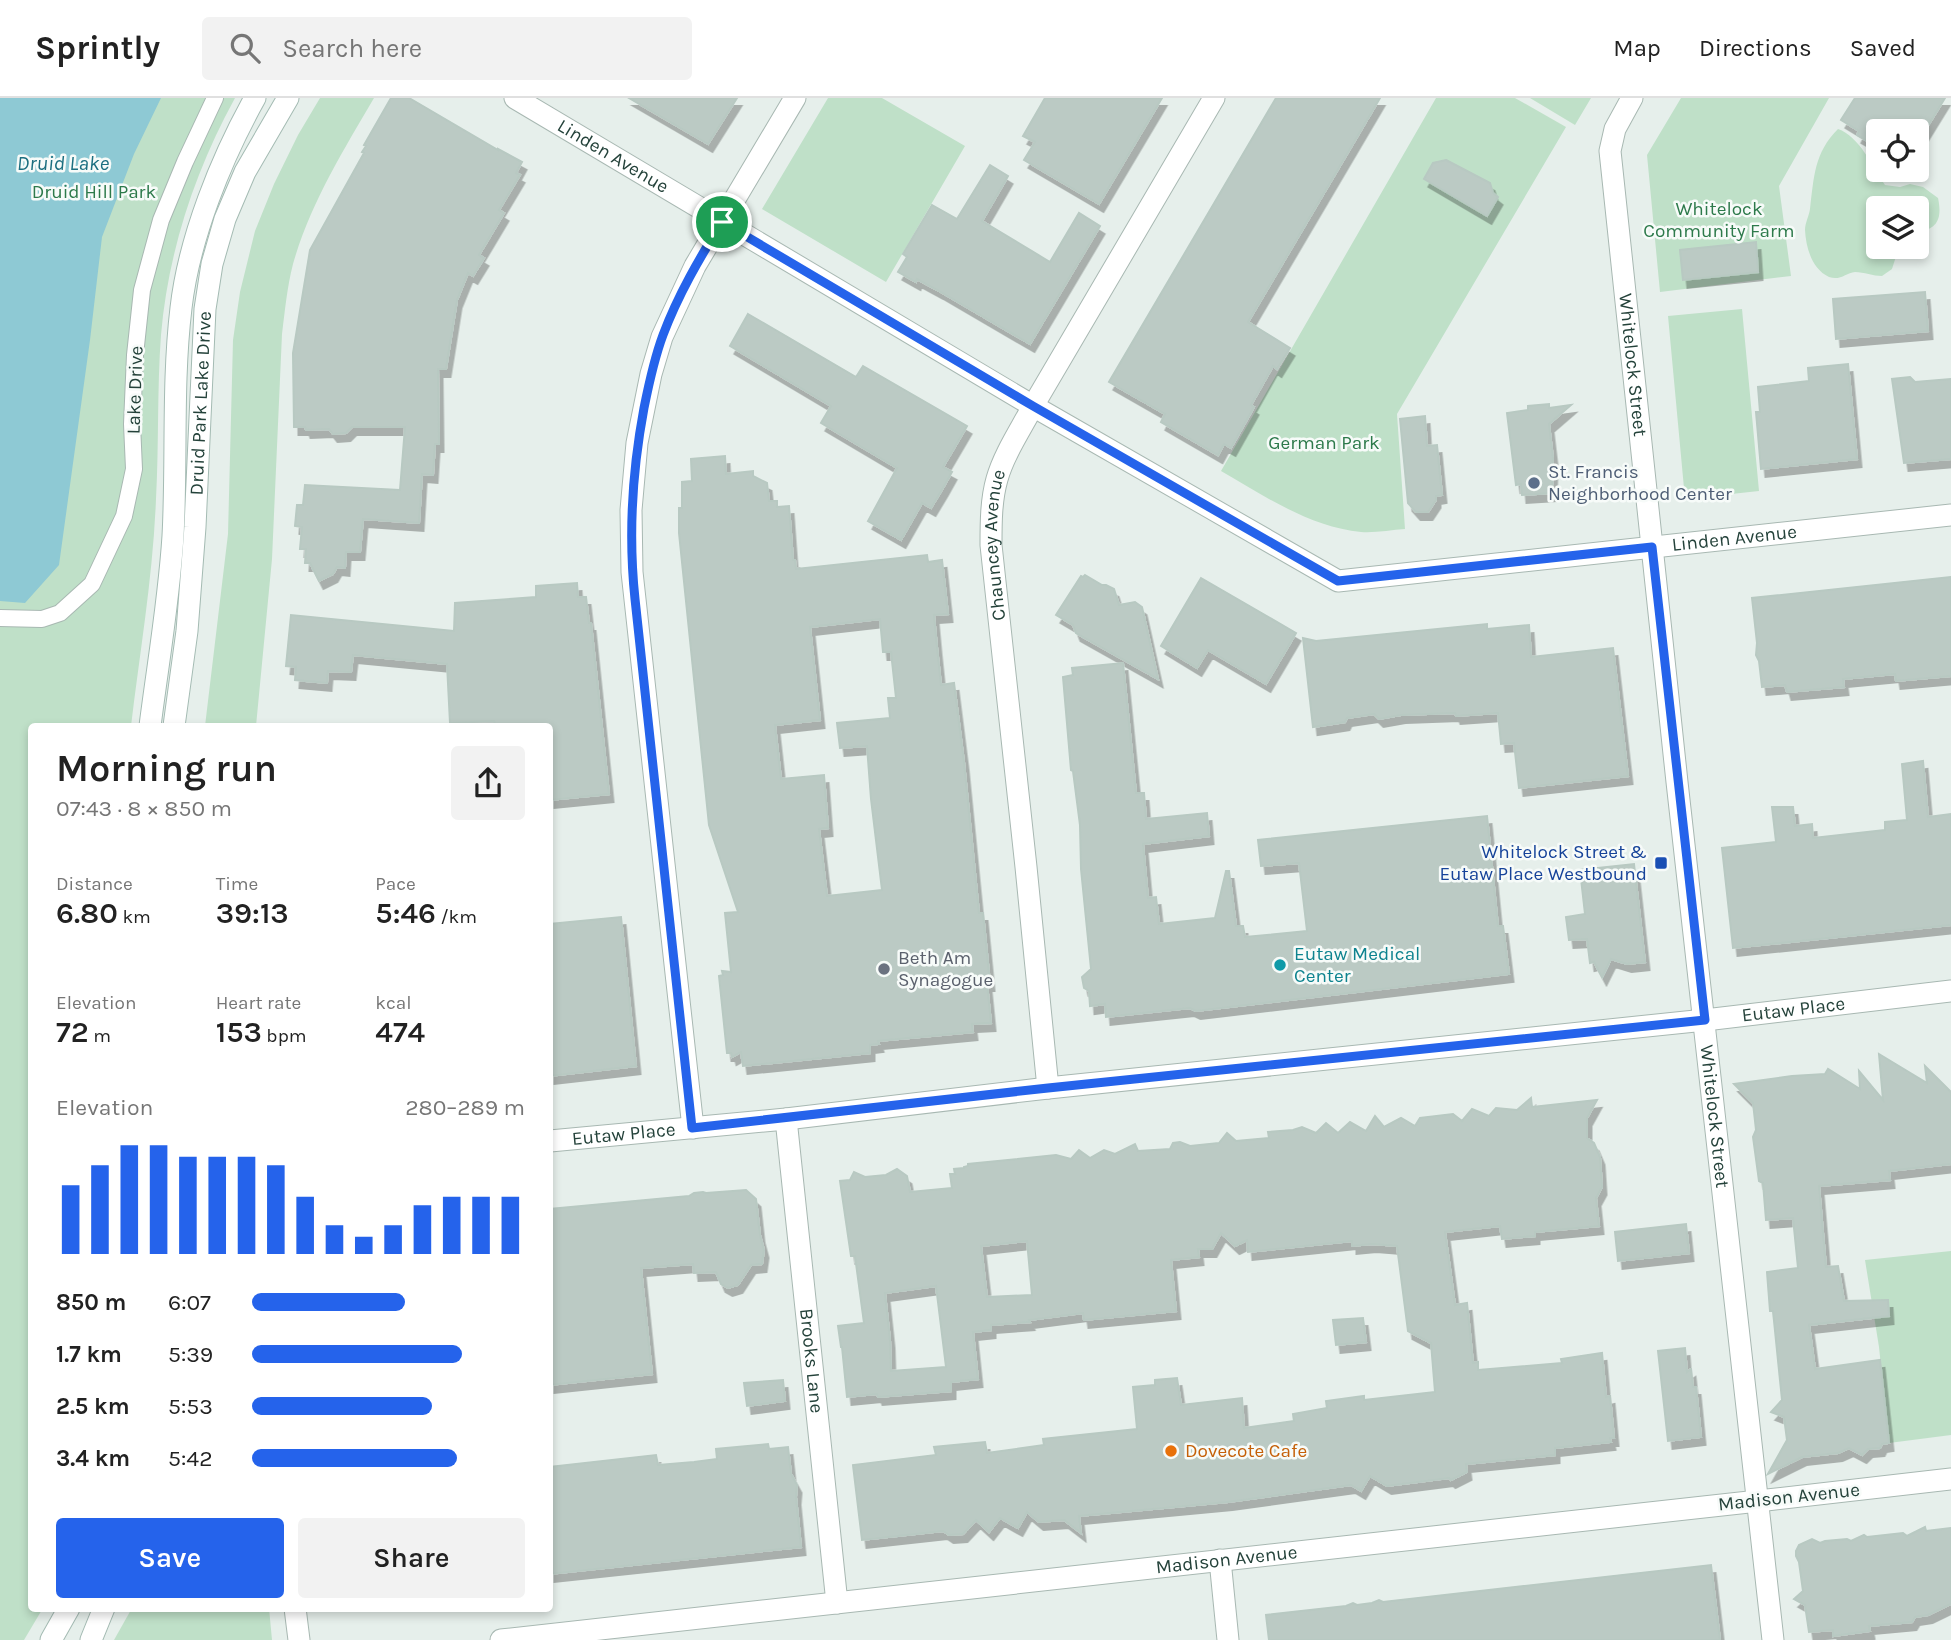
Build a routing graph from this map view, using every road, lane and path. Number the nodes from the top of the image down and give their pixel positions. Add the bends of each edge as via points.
1 (215, 98) edge
2 (254, 98) edge
3 (288, 98) edge
4 (515, 98) edge
5 (794, 98) edge
6 (1214, 98) edge
7 (1632, 98) edge
8 (722, 222) junction
9 (1033, 406) junction
10 (1951, 515) edge
11 (1652, 547) junction
12 (0, 618) edge
13 (150, 723) edge
14 (174, 723) edge
15 (1951, 992) edge
16 (1705, 1020) junction
17 (1048, 1088) junction
18 (786, 1119) junction
19 (692, 1128) junction
20 (553, 1141) edge
21 (1951, 1479) edge
22 (1758, 1501) junction
23 (1220, 1560) junction
24 (837, 1603) junction
25 (67, 1612) edge
26 (102, 1612) edge
27 (296, 1612) edge
28 (51, 1640) edge
29 (91, 1640) edge
30 (299, 1640) edge
31 (501, 1640) edge
32 (1228, 1640) edge
33 (1773, 1640) edge

1 - 12 street, Lake Drive via 161,220 142,290 135,355 134,469 124,516 92,584 60,613 42,619
2 - 13 street, Druid Park Lake Drive via 206,205 181,305 173,537
3 - 14 street, Druid Park Lake Drive via 245,172 212,264 205,309 187,631
4 - 8 street, Linden Avenue
5 - 8 street
6 - 9 street, Chauncey Avenue
7 - 11 street, Whitelock Street via 1615,129 1610,151
8 - 9 street, Linden Avenue
8 - 19 street via 695,266 662,337 637,443 631,510 633,585
9 - 11 street, Linden Avenue via 1338,581
9 - 17 street, Chauncey Avenue via 997,479 991,544
10 - 11 street, Linden Avenue
11 - 16 street, Whitelock Street
15 - 16 street, Eutaw Place
16 - 17 street, Eutaw Place
16 - 22 street, Whitelock Street
17 - 18 street, Eutaw Place
18 - 19 street, Eutaw Place
18 - 24 street, Brooks Lane
19 - 20 street, Eutaw Place
21 - 22 street, Madison Avenue
22 - 23 street, Madison Avenue
22 - 33 street, Whitelock Street
23 - 24 street, Madison Avenue
23 - 32 street
24 - 31 street, Madison Avenue
25 - 28 street
26 - 29 street
27 - 30 street

